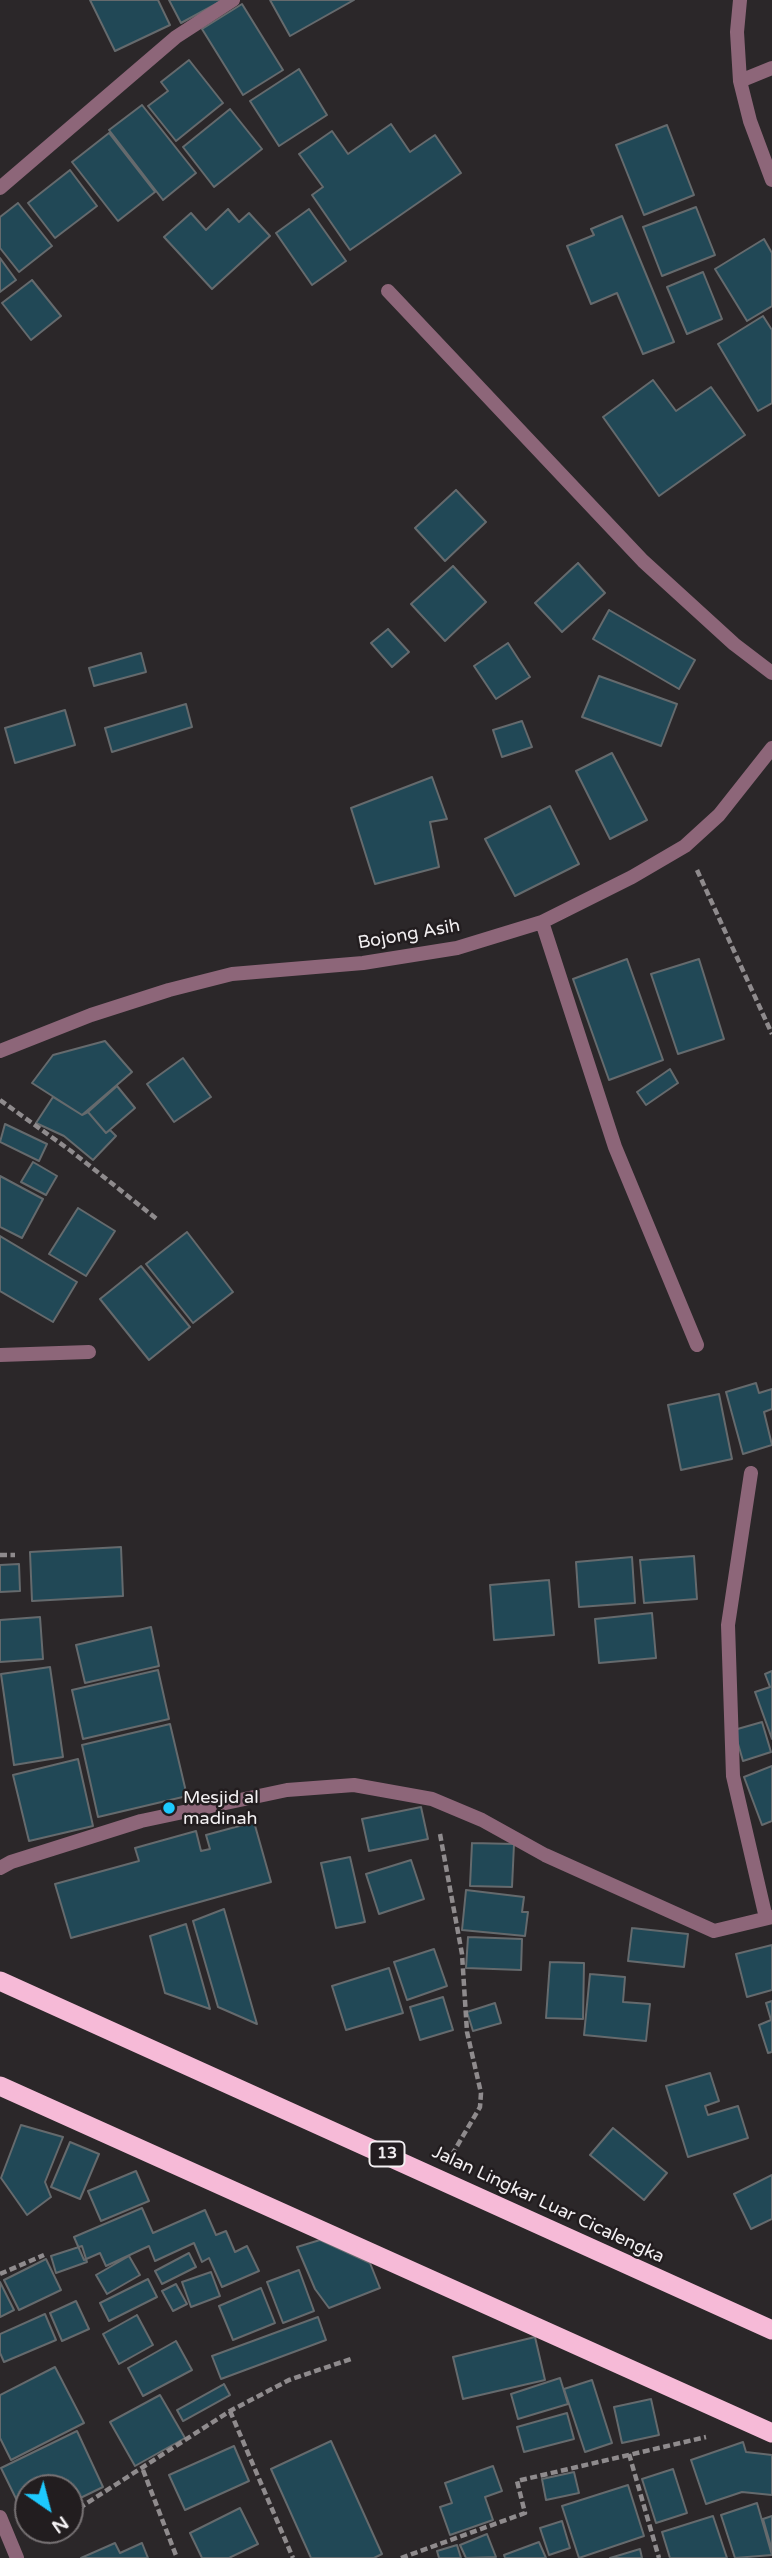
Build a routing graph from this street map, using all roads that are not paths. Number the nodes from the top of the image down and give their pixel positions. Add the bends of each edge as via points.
1 (233, 0) edge
2 (740, 0) edge
3 (772, 68) edge
4 (740, 81) junction
5 (772, 180) edge
6 (0, 188) edge
7 (388, 291) dead end
8 (772, 673) edge
9 (772, 748) edge
10 (542, 922) junction
11 (0, 1051) edge
12 (697, 1345) dead end
13 (89, 1352) dead end
14 (0, 1355) edge
15 (751, 1473) dead end
16 (0, 1868) edge
17 (769, 1917) edge
18 (0, 1981) edge
19 (0, 2087) edge
20 (772, 2330) edge
21 (763, 2430) edge
22 (0, 2517) edge
23 (17, 2558) edge

1 - 6 street via 176,37
2 - 4 street
3 - 4 street
4 - 5 street
7 - 8 street via 643,561
9 - 10 street, Bojong Asih via 719,815 685,846
10 - 11 street, Bojong Asih via 457,948 363,964 232,974 117,1007
10 - 12 street via 615,1147
13 - 14 street
15 - 17 street via 728,1625 733,1776
16 - 17 street via 141,1821 287,1790 354,1785 432,1799 713,1931
18 - 20 highway, Jalan Lingkar Luar Cicalengka / 13
19 - 21 highway
22 - 23 street

